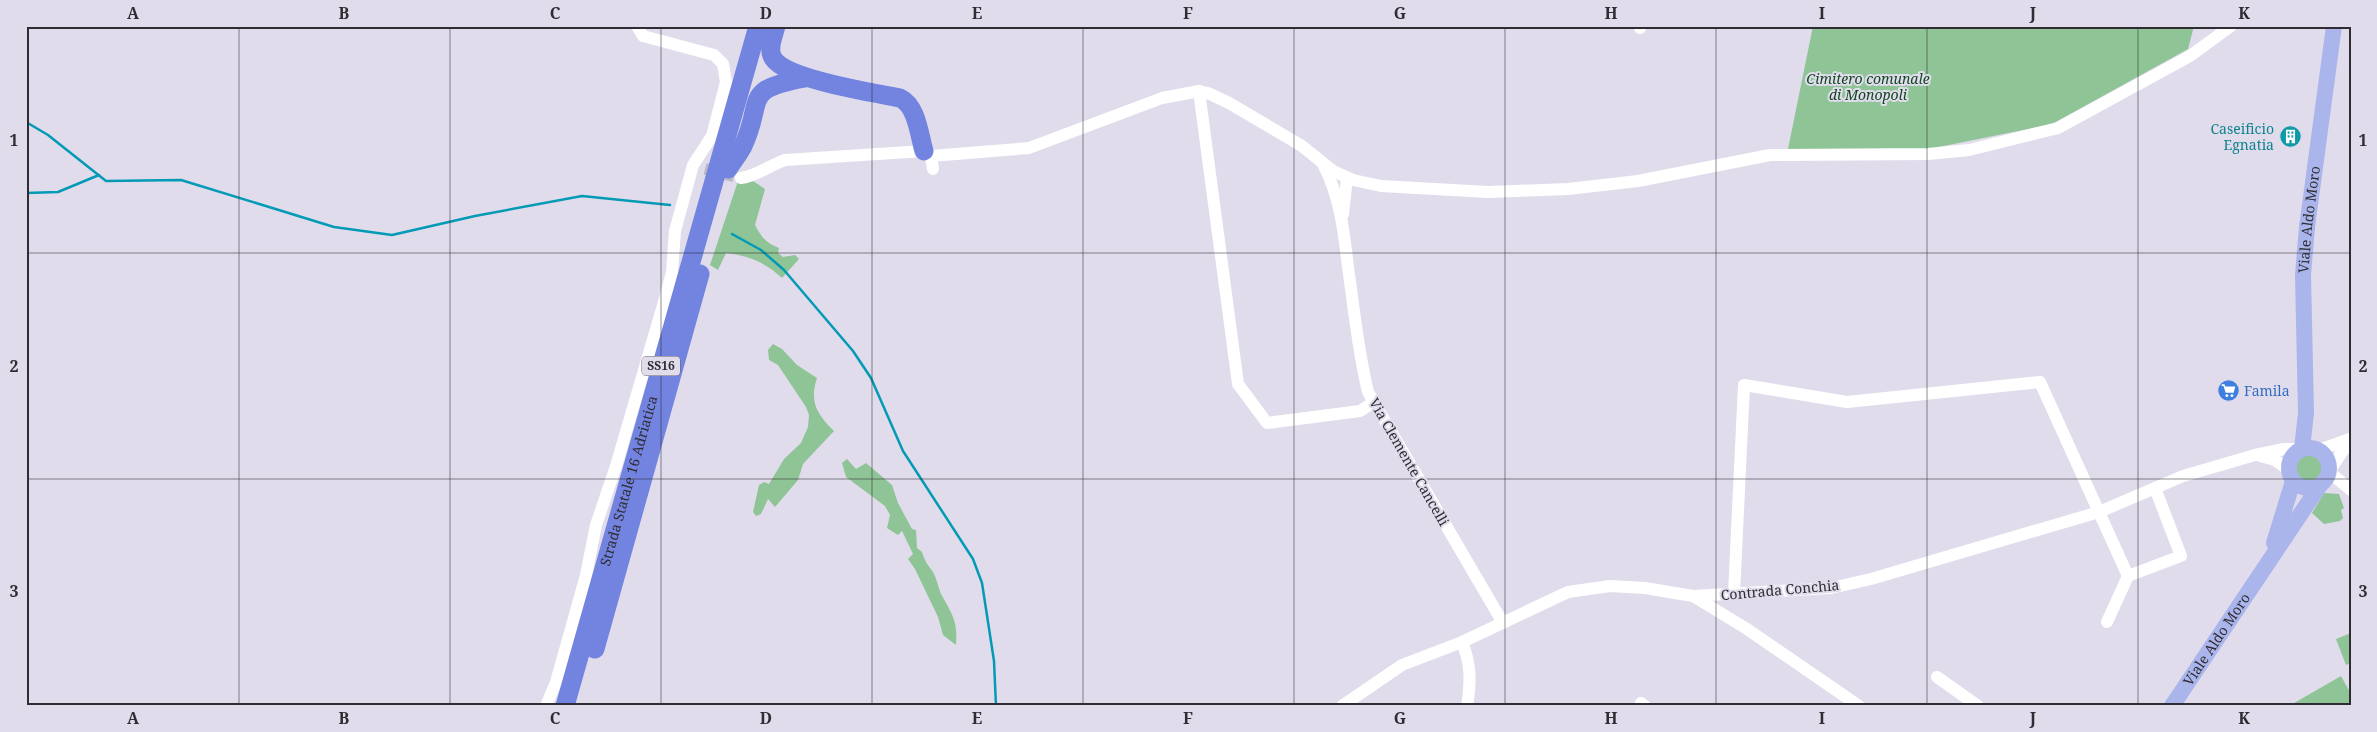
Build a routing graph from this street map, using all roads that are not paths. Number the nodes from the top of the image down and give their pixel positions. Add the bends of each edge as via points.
1 (638, 26) edge
2 (758, 26) edge
3 (768, 26) edge
4 (776, 26) edge
5 (2231, 26) edge
6 (2334, 26) edge
7 (805, 78) junction
8 (1199, 91) junction
9 (929, 159) junction
10 (1322, 162) junction
11 (735, 174) junction
12 (1344, 176) junction
13 (1360, 182) junction
14 (1340, 198) junction
15 (1374, 402) junction
16 (2351, 439) edge
17 (2310, 450) junction
18 (2255, 455) junction
19 (2291, 476) junction
20 (2325, 478) junction
21 (2155, 488) junction
22 (2349, 489) edge
23 (2099, 512) junction
24 (2261, 574) junction
25 (2128, 576) junction
26 (1734, 594) junction
27 (1693, 596) junction
28 (2107, 622) dead end
29 (1502, 623) junction
30 (1462, 642) junction
31 (1936, 677) dead end
32 (546, 706) edge
33 (565, 706) edge
34 (578, 706) edge
35 (1342, 706) edge
36 (1467, 706) edge
37 (1859, 706) edge
38 (1978, 706) edge
39 (2172, 706) edge

1 - 32 street via 644,36 714,55 723,64 726,82 712,136 675,231 672,272 666,295 596,525 586,575 556,682
2 - 33 highway, Strada Statale 16 Adriatica / SS16
3 - 11 highway, Strada Statale 16 Adriatica / SS16
4 - 7 highway via 770,48 773,59
5 - 13 street via 2190,56 2058,128 1969,150 1928,154 1770,156 1638,181 1568,189 1488,192
6 - 17 main road, Viale Aldo Moro via 2303,275 2306,413
7 - 9 highway via 908,102
7 - 11 highway via 781,82 756,98
8 - 9 street via 1162,98 1029,148
8 - 10 street via 1230,103 1302,146
8 - 15 street via 1238,384 1267,424 1360,410
9 - 11 street via 785,160 751,177
10 - 12 street
10 - 14 street, Via Clemente Cancelli
11 - 34 highway, Strada Statale 16 Adriatica / SS16
12 - 13 street
12 - 14 street via 1338,179
13 - 14 street
14 - 15 street, Via Clemente Cancelli via 1362,366 1368,392
15 - 29 street, Via Clemente Cancelli
16 - 17 street, Contrada Conchia
16 - 20 street
17 - 18 street, Contrada Conchia via 2284,449
17 - 19 main road via 2292,458
17 - 20 main road via 2327,459
18 - 19 street via 2275,460
18 - 21 street, Contrada Conchia via 2183,476
19 - 20 main road via 2303,488 2315,488
19 - 24 main road, Viale Aldo Moro via 2279,533
20 - 22 street
20 - 24 main road, Viale Aldo Moro
21 - 23 street, Contrada Conchia
21 - 25 street via 2181,556
23 - 25 street
23 - 26 street, Contrada Conchia via 1831,588
23 - 26 street via 2040,382 1847,402 1744,385
24 - 39 main road, Viale Aldo Moro
25 - 28 street
26 - 27 street, Contrada Conchia
27 - 29 street, Contrada Conchia via 1610,586 1568,592
27 - 37 street
29 - 30 street, Contrada Conchia
30 - 35 street, Contrada Conchia via 1402,665
30 - 36 street via 1469,659
31 - 38 street

